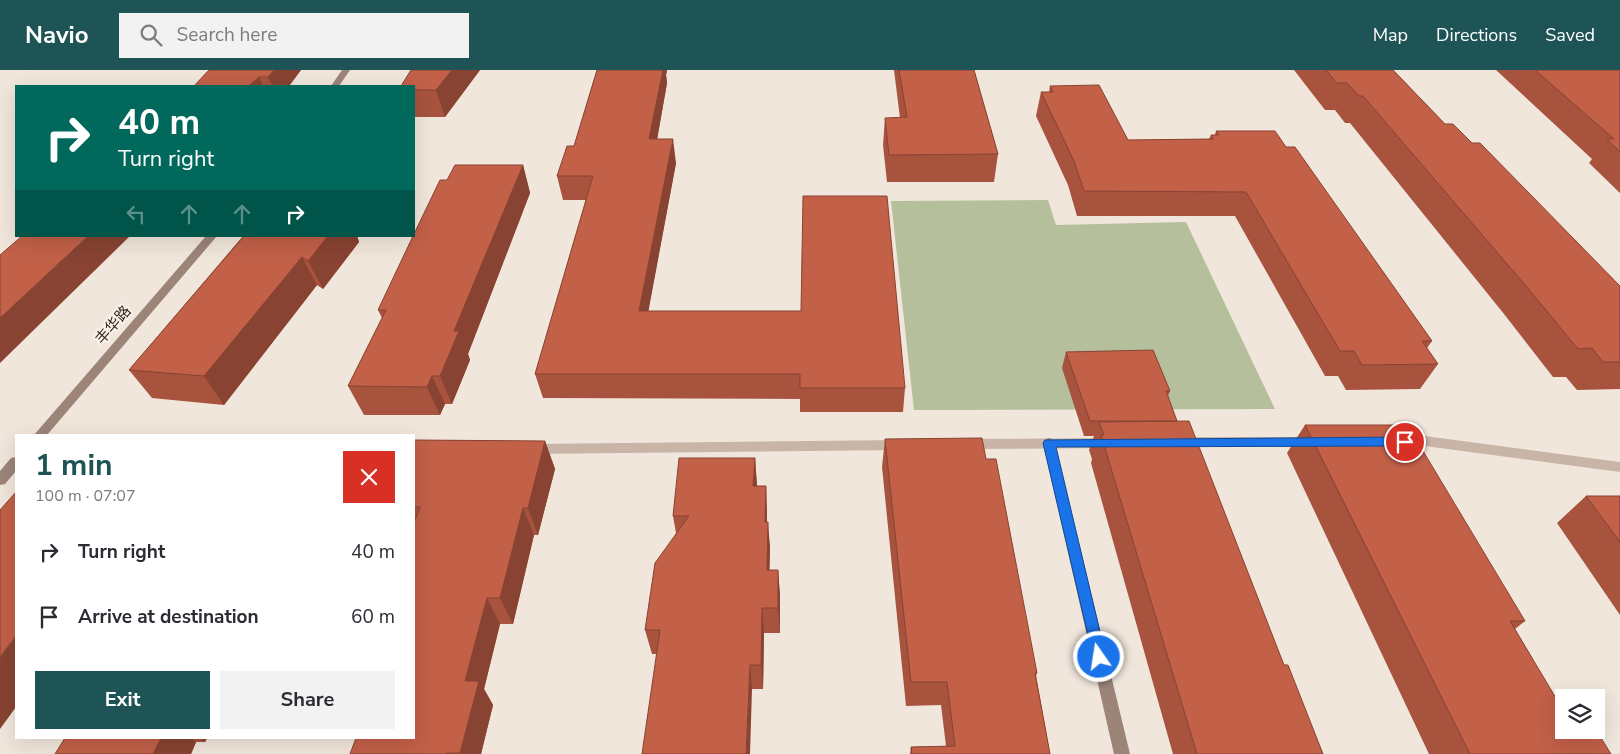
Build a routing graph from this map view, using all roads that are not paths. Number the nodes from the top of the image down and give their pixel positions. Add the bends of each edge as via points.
1 (346, 70) edge
2 (336, 85) edge
3 (211, 237) edge
4 (41, 434) edge
5 (1118, 442) edge
6 (1168, 442) edge
7 (1326, 442) edge
8 (1376, 442) edge
9 (1049, 443) junction
10 (910, 444) edge
11 (950, 444) edge
12 (513, 450) edge
13 (15, 463) edge
14 (1620, 467) edge
15 (0, 480) edge
16 (1122, 754) edge

1 - 2 street
3 - 4 street, 丰华路
5 - 9 street
6 - 7 street
8 - 14 street via 1425,442
9 - 11 street
9 - 16 street
10 - 12 street
13 - 15 street

